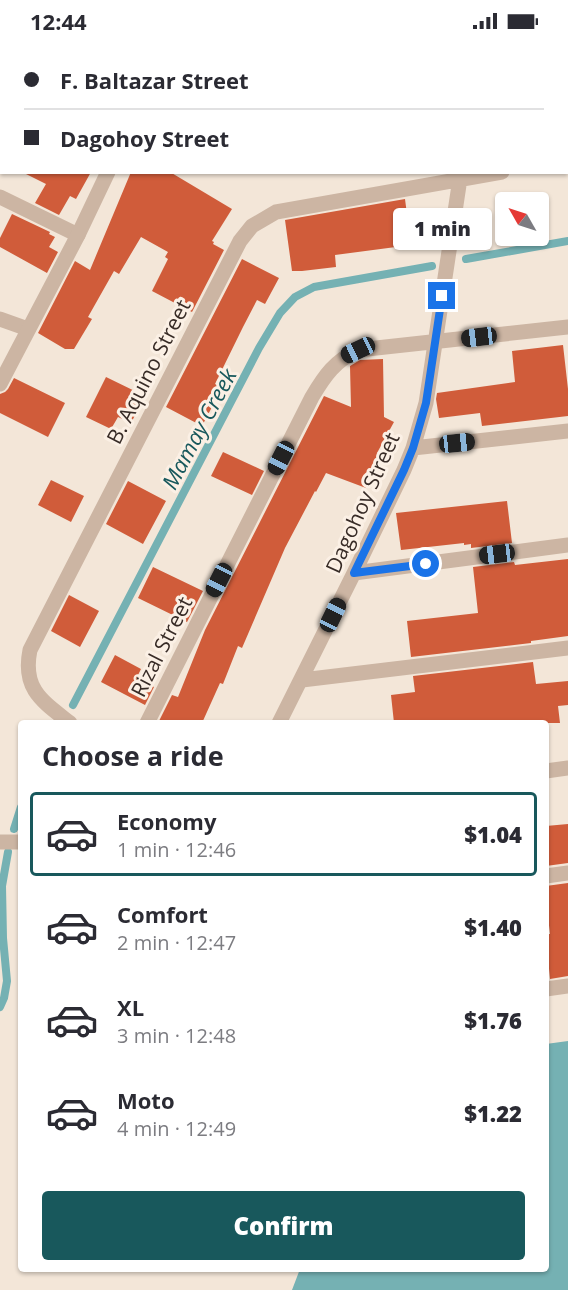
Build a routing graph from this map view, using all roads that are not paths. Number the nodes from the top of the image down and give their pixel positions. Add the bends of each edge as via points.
1 (107, 174) edge
2 (481, 174) edge
3 (460, 176) edge
4 (0, 197) edge
5 (78, 235) junction
6 (0, 319) edge
7 (568, 327) edge
8 (28, 329) junction
9 (435, 343) junction
10 (0, 384) edge
11 (568, 431) edge
12 (413, 448) junction
13 (568, 545) edge
14 (354, 573) junction
15 (568, 648) edge
16 (302, 680) junction
17 (66, 720) edge
18 (149, 720) edge
19 (281, 720) edge
20 (568, 768) edge
21 (549, 771) edge
22 (0, 842) edge
23 (18, 842) edge
24 (568, 873) edge
25 (549, 876) edge
26 (568, 986) edge
27 (549, 989) edge

1 - 5 street
2 - 3 street, B. Aquino Street
3 - 9 street, Dagohoy Street
3 - 17 street, B. Aquino Street via 276,212 252,226 240,241 30,650 28,678 37,695
4 - 5 street
5 - 8 street
6 - 8 street
7 - 9 street, Rizal Street
8 - 10 street
9 - 12 street, Dagohoy Street via 426,403
9 - 18 street, Rizal Street via 358,350 332,367 301,418
11 - 12 street
12 - 14 street, Dagohoy Street
13 - 14 street
14 - 16 street, Dagohoy Street
15 - 16 street
16 - 19 street, Dagohoy Street
20 - 21 street
22 - 23 street
24 - 25 street
26 - 27 street

